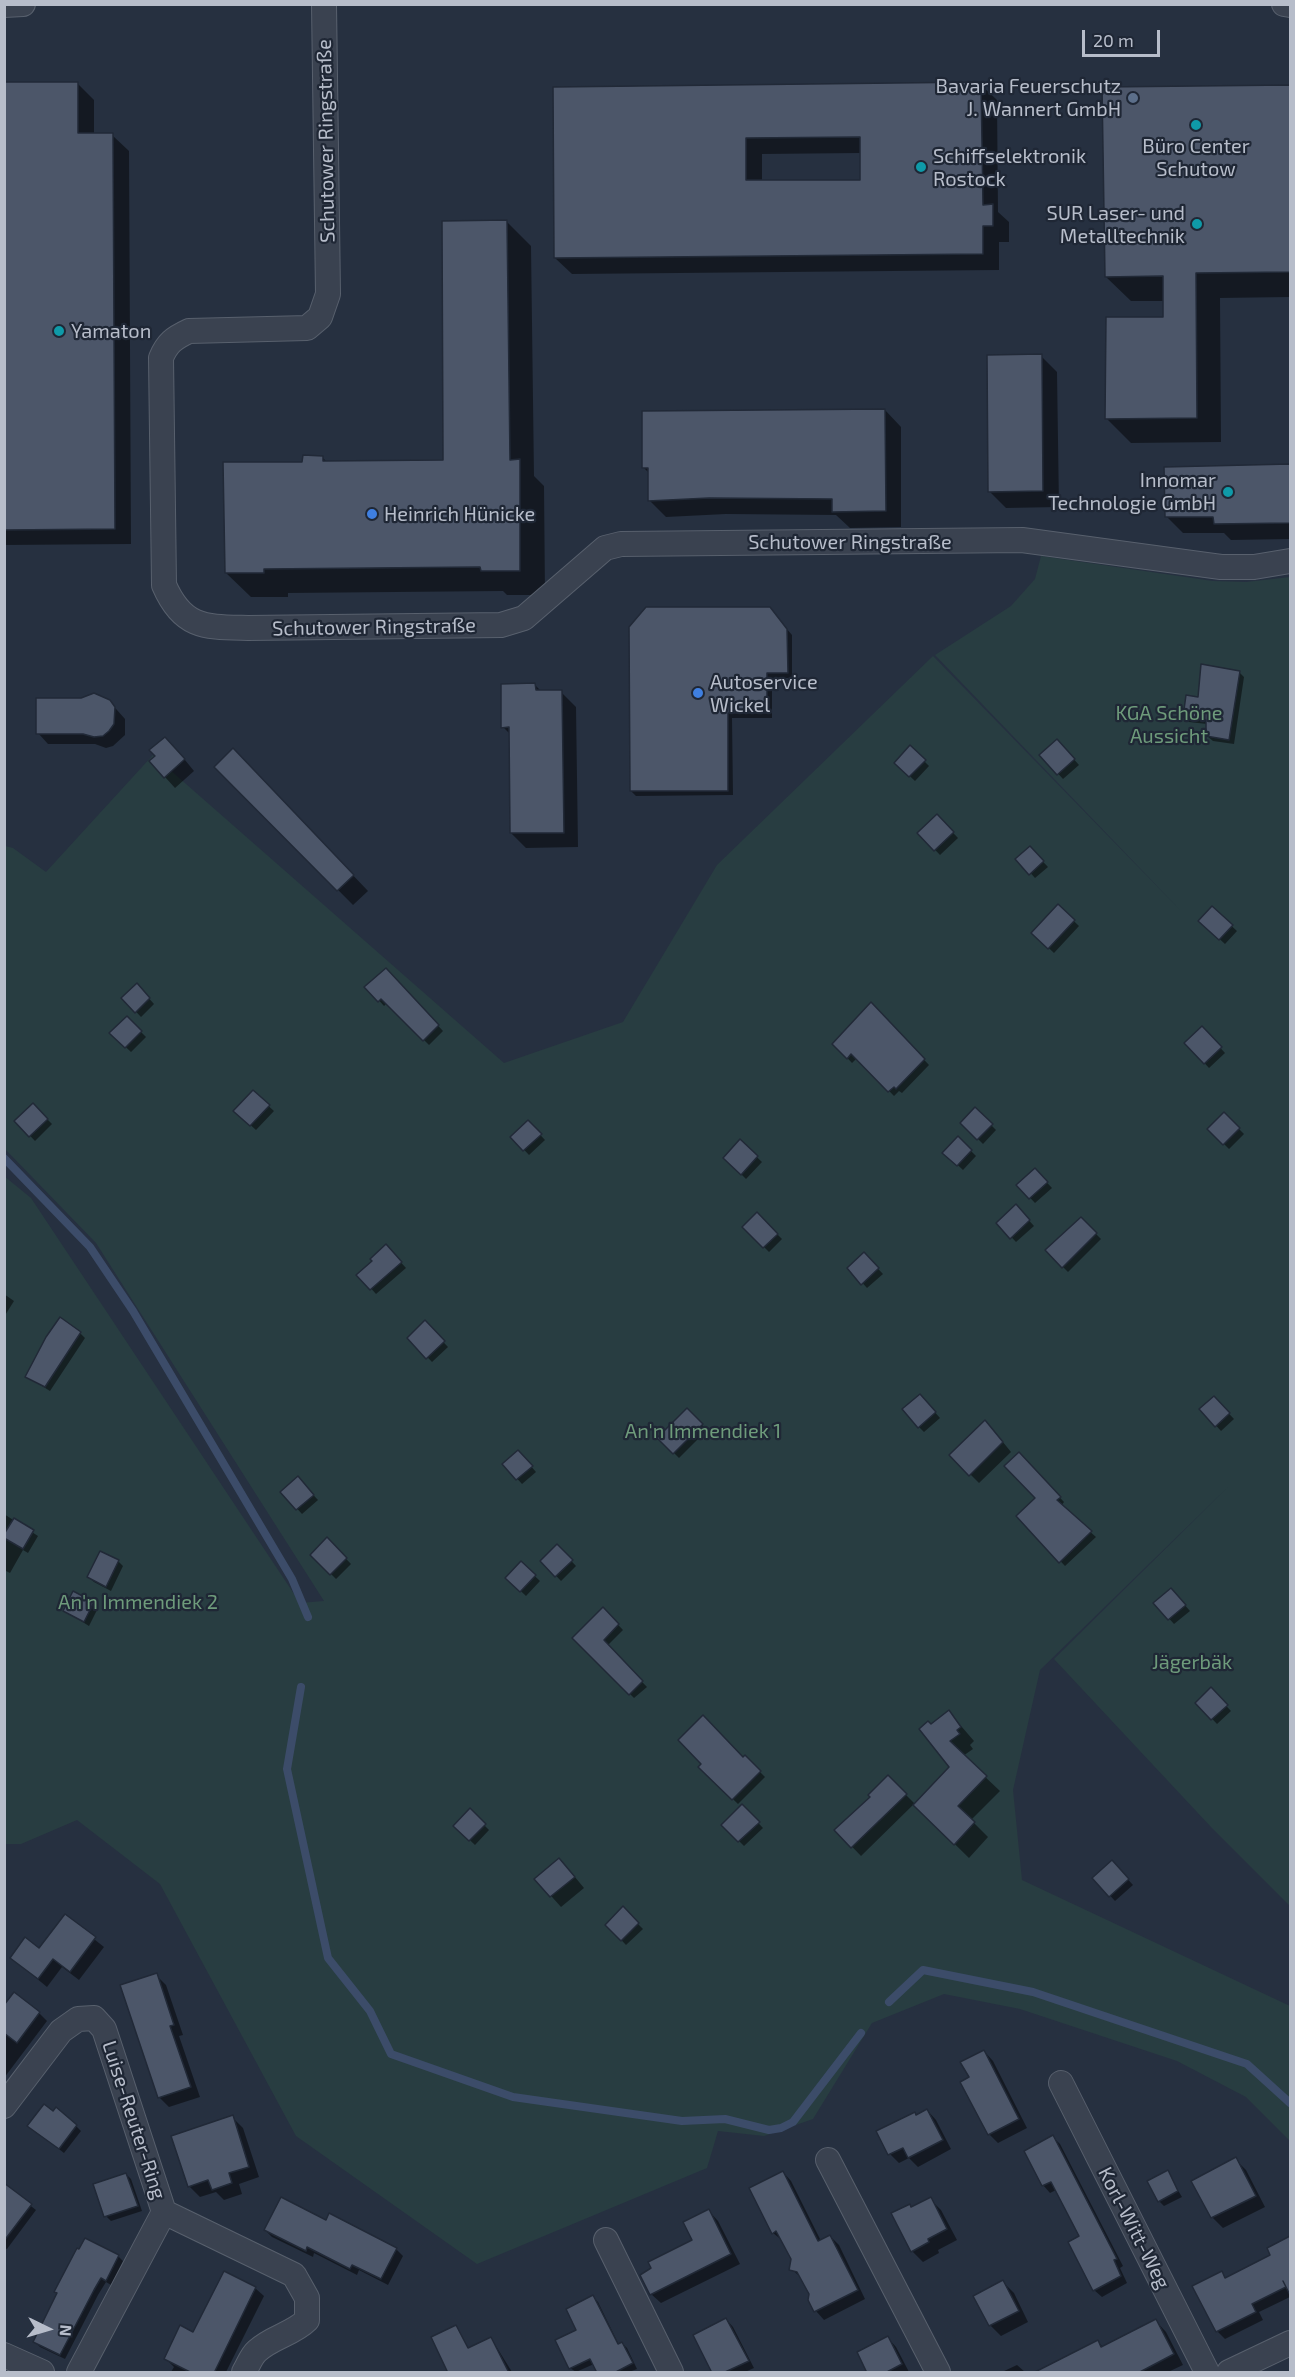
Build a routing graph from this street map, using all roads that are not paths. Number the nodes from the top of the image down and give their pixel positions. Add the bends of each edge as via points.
1 (23, 4) edge
2 (324, 4) edge
3 (1284, 4) edge
4 (4, 5) edge
5 (1290, 5) edge
6 (1290, 561) edge
7 (1062, 2083) dead end
8 (4, 2106) edge
9 (828, 2160) dead end
10 (164, 2212) junction
11 (606, 2241) dead end
12 (1290, 2343) edge
13 (4, 2355) edge
14 (42, 2373) edge
15 (79, 2373) edge
16 (244, 2373) edge
17 (670, 2373) edge
18 (938, 2373) edge
19 (1207, 2373) edge
20 (1229, 2373) edge

1 - 4 street
2 - 6 street, Schutower Ringstraße via 328,294 320,317 307,328 189,331 166,346 161,358 164,585 179,613 192,621 214,627 248,628 501,625 524,618 605,548 621,544 1022,540 1221,567
3 - 5 street
7 - 19 street, Korl-Witt-Weg
8 - 10 street, Luise-Reuter-Ring via 62,2031 78,2019 94,2018 104,2030
9 - 18 street
10 - 15 street, Luise-Reuter-Ring
10 - 16 street, Luise-Reuter-Ring via 294,2275 307,2298 307,2320 255,2352
11 - 17 street
12 - 20 street
13 - 14 street

